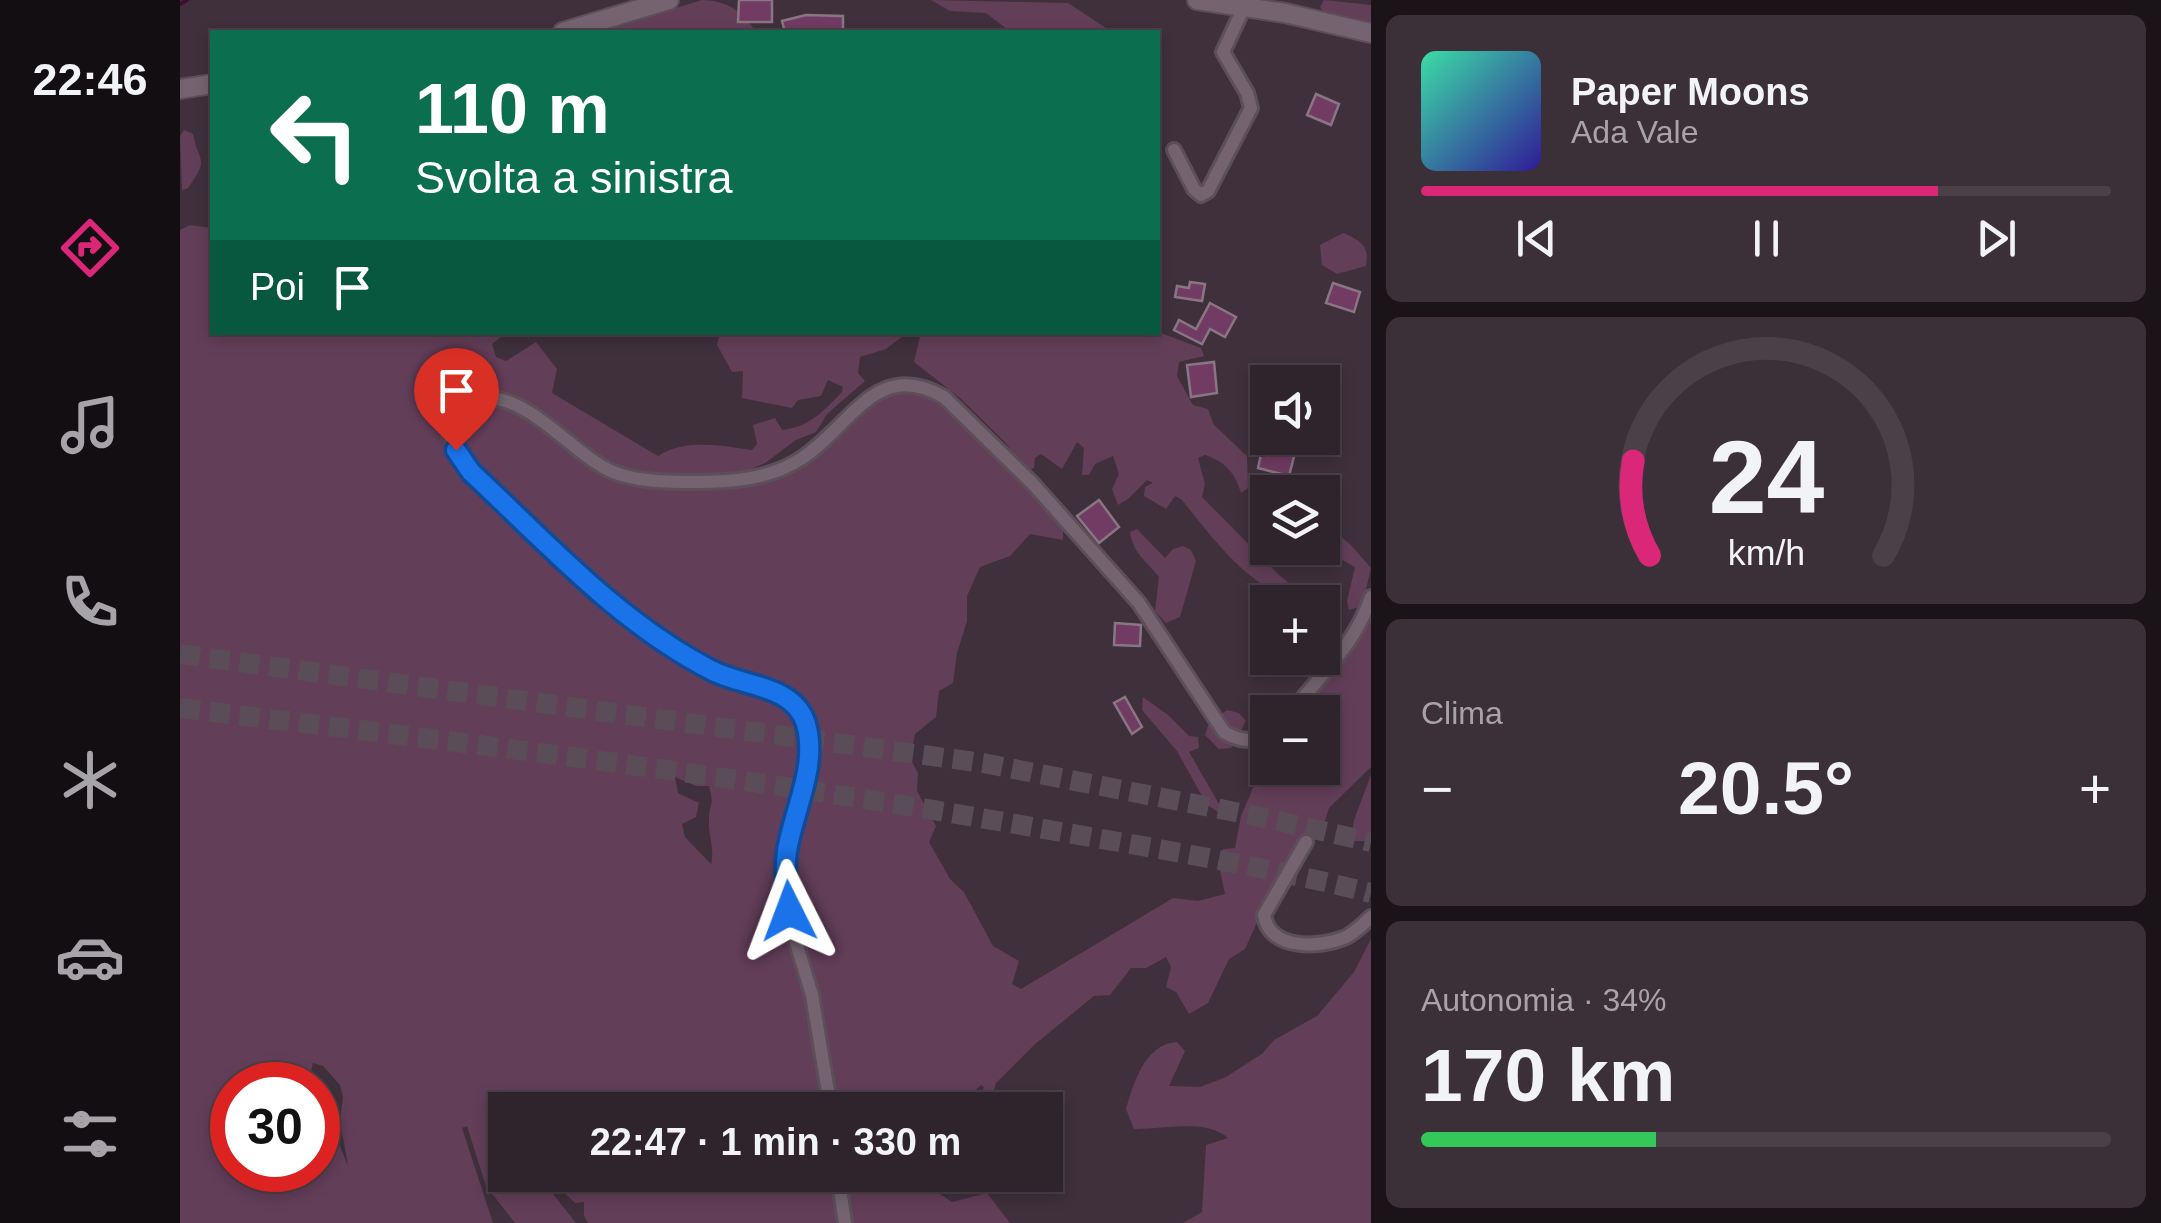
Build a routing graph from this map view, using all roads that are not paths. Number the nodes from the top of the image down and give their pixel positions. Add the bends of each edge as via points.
1 (668, 0) edge
2 (1198, 0) edge
3 (1244, 7) junction
4 (570, 30) edge
5 (1371, 33) edge
6 (210, 84) edge
7 (180, 89) edge
8 (1174, 150) dead end
9 (1371, 597) edge
10 (1305, 695) edge
11 (1250, 740) edge
12 (1306, 842) dead end
13 (1371, 916) edge
14 (828, 1092) edge
15 (840, 1192) edge
16 (844, 1223) edge

1 - 4 main road
2 - 3 main road
3 - 5 main road
3 - 8 street via 1223,52 1251,108 1208,192 1194,190
6 - 7 main road
9 - 10 street via 1351,640
11 - 14 street via 1224,732 1139,604 1034,484 926,387 887,386 800,460 774,471 696,482 611,471 505,400 486,397 456,410 450,436 471,472 619,611 714,672 788,698 804,717 810,750 786,891
12 - 13 street via 1264,916 1273,935 1314,946 1351,935
15 - 16 street

